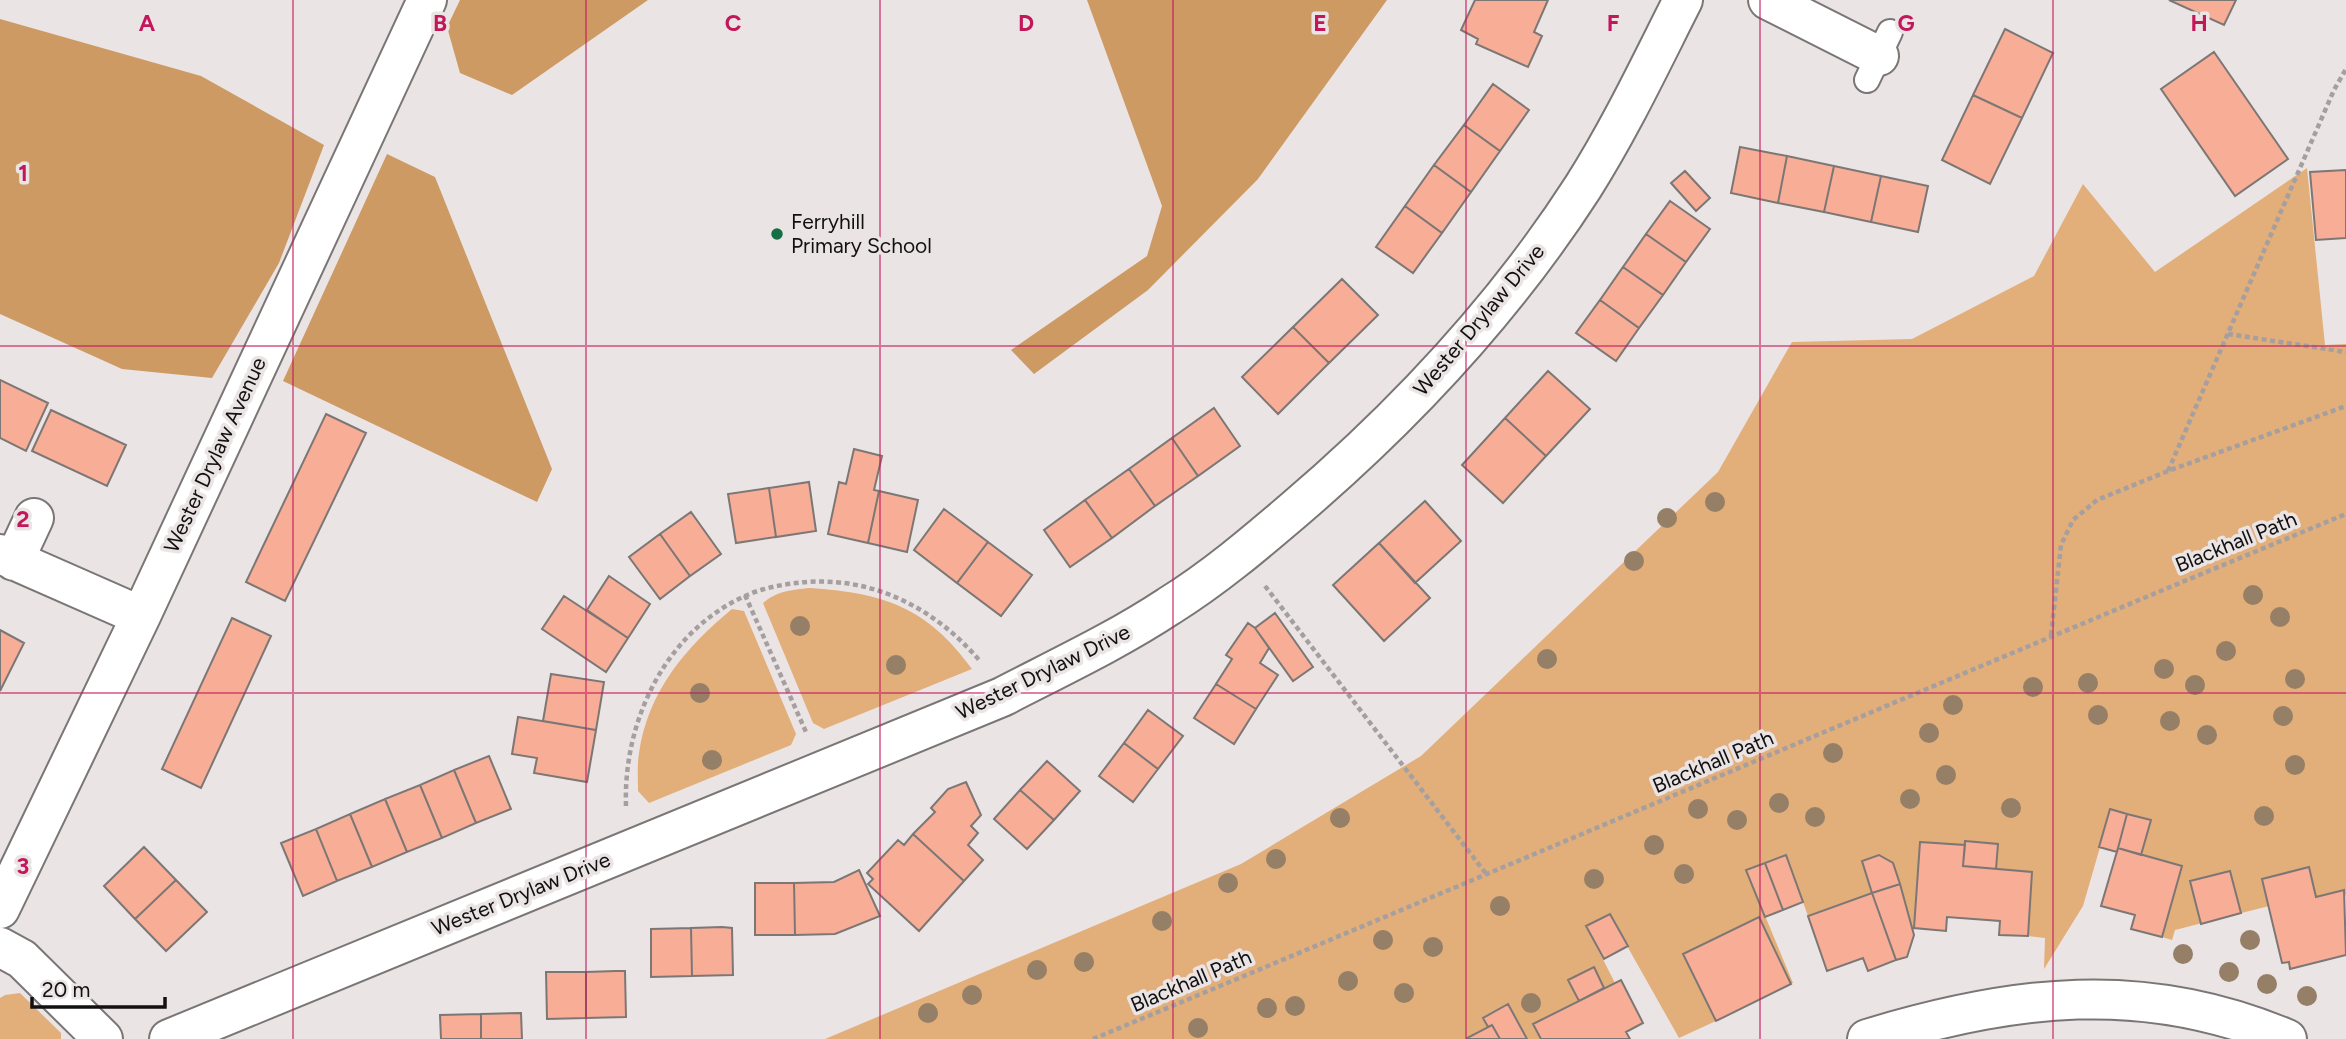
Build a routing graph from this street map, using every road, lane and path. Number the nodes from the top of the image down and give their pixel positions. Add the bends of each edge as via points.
1 (427, 0) edge
2 (1683, 0) edge
3 (1768, 0) edge
4 (1879, 56) dead end
5 (2346, 69) edge
6 (2228, 334) junction
7 (2346, 352) edge
8 (2346, 405) edge
9 (2168, 471) junction
10 (2346, 513) edge
11 (34, 518) dead end
12 (1241, 555) junction
13 (7, 557) edge
14 (745, 596) junction
15 (141, 616) junction
16 (2051, 635) junction
17 (1002, 697) junction
18 (823, 771) junction
19 (635, 848) junction
20 (1487, 875) junction
21 (0, 909) edge
22 (0, 947) edge
23 (103, 1039) edge
24 (169, 1039) edge
25 (1093, 1039) edge
26 (1867, 1039) edge
27 (2287, 1039) edge

1 - 15 street, Wester Drylaw Avenue
2 - 12 street, Wester Drylaw Drive via 1583,186 1527,267 1396,417
3 - 4 street
5 - 6 path
6 - 7 path
6 - 9 path
8 - 9 path
9 - 16 path via 2097,500 2073,520 2061,545
10 - 16 path, Blackhall Path
11 - 13 street
12 - 17 street, Wester Drylaw Drive via 1169,607
12 - 20 path
13 - 15 street
14 - 17 path via 777,586 822,582 876,589 907,601 961,639
14 - 18 path
14 - 19 path via 711,617 675,652 641,710 625,781
15 - 21 street, Wester Drylaw Avenue
16 - 20 path, Blackhall Path
17 - 18 street, Wester Drylaw Drive
18 - 19 street, Wester Drylaw Drive
19 - 24 street, Wester Drylaw Drive
20 - 25 path, Blackhall Path
22 - 23 street via 22,959
26 - 27 street via 1925,1021 2010,1004 2088,998 2144,1000 2204,1010

